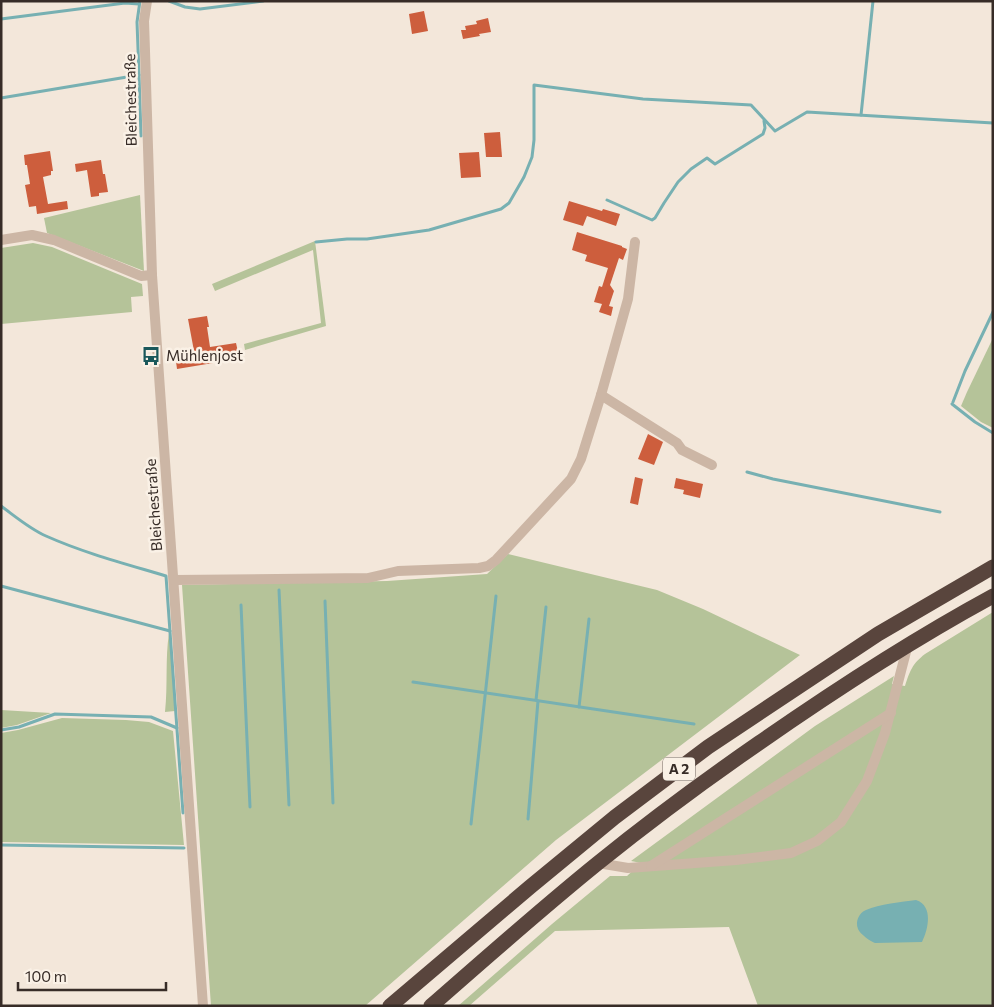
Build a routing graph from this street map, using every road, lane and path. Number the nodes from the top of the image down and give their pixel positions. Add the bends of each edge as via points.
1 (148, 1) edge
2 (1, 240) edge
3 (634, 242) dead end
4 (152, 275) junction
5 (601, 395) junction
6 (712, 465) dead end
7 (993, 567) edge
8 (174, 580) junction
9 (993, 596) edge
10 (908, 644) junction
11 (890, 713) junction
12 (598, 863) junction
13 (650, 867) junction
14 (203, 1006) edge
15 (390, 1006) edge
16 (431, 1006) edge

1 - 4 street, Bleichestraße via 144,21
2 - 4 street via 32,235 54,240 141,276
3 - 5 street via 628,299
4 - 8 street, Bleichestraße
5 - 6 street via 677,443 682,450
5 - 8 street via 581,459 571,479 488,566 398,572 368,578
7 - 15 highway, A 2 via 878,634 708,746 615,817
8 - 14 street, Bleichestraße
9 - 10 highway, A 2
10 - 11 street
10 - 12 highway, A 2 via 728,764
11 - 13 street
11 - 13 street via 867,781 841,822 817,841 791,853
12 - 13 street via 628,868
12 - 16 highway, A 2

